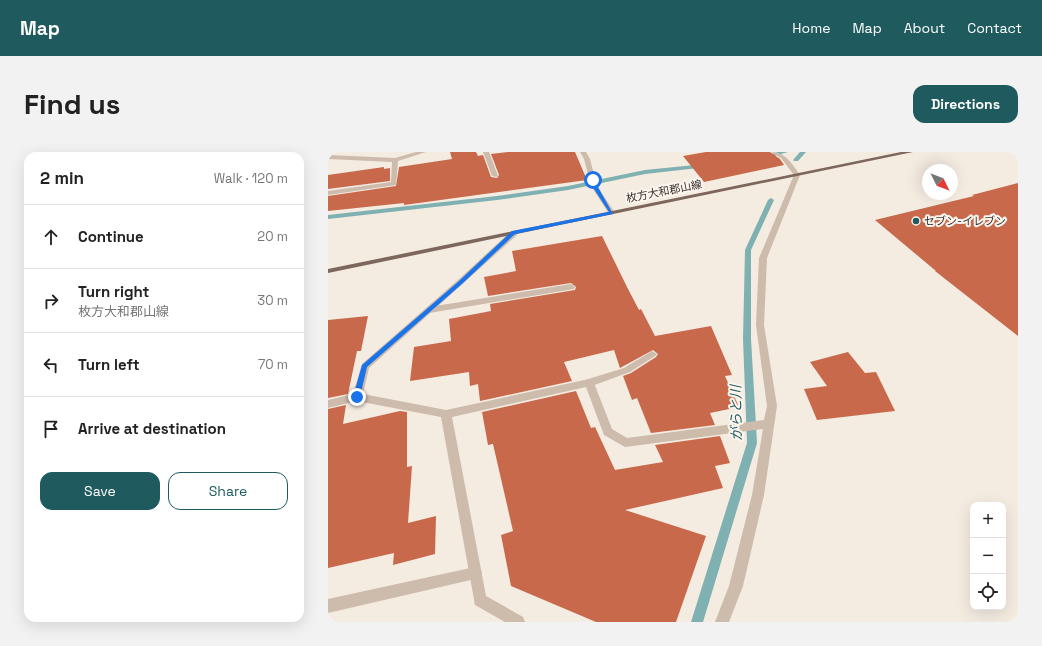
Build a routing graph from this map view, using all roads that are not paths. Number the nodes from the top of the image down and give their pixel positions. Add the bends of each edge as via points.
1 (423, 152) edge
2 (486, 152) edge
3 (582, 152) edge
4 (774, 152) edge
5 (910, 152) edge
6 (328, 157) edge
7 (395, 160) junction
8 (494, 176) dead end
9 (797, 176) junction
10 (328, 193) edge
11 (611, 213) junction
12 (514, 232) junction
13 (328, 271) edge
14 (571, 287) dead end
15 (429, 310) junction
16 (652, 354) dead end
17 (589, 383) junction
18 (357, 397) junction
19 (328, 404) edge
20 (446, 414) junction
21 (764, 425) junction
22 (475, 573) junction
23 (328, 606) edge
24 (518, 622) edge
25 (722, 622) edge

1 - 7 street
2 - 8 street
3 - 11 street via 587,159 594,183
4 - 9 street via 783,157
5 - 9 main road, 枚方大和郡山線
6 - 7 street
7 - 10 street via 394,184
9 - 11 main road, 枚方大和郡山線
9 - 21 street via 762,258 760,325 772,406
11 - 12 main road, 枚方大和郡山線
12 - 13 main road, 枚方大和郡山線
12 - 15 street
14 - 15 street
15 - 18 street via 365,366
16 - 17 street via 626,370
17 - 20 street
17 - 21 street via 608,432 625,443
18 - 19 street
18 - 20 street
20 - 22 street
21 - 25 street via 758,495 736,586
22 - 23 street
22 - 24 street via 480,600

